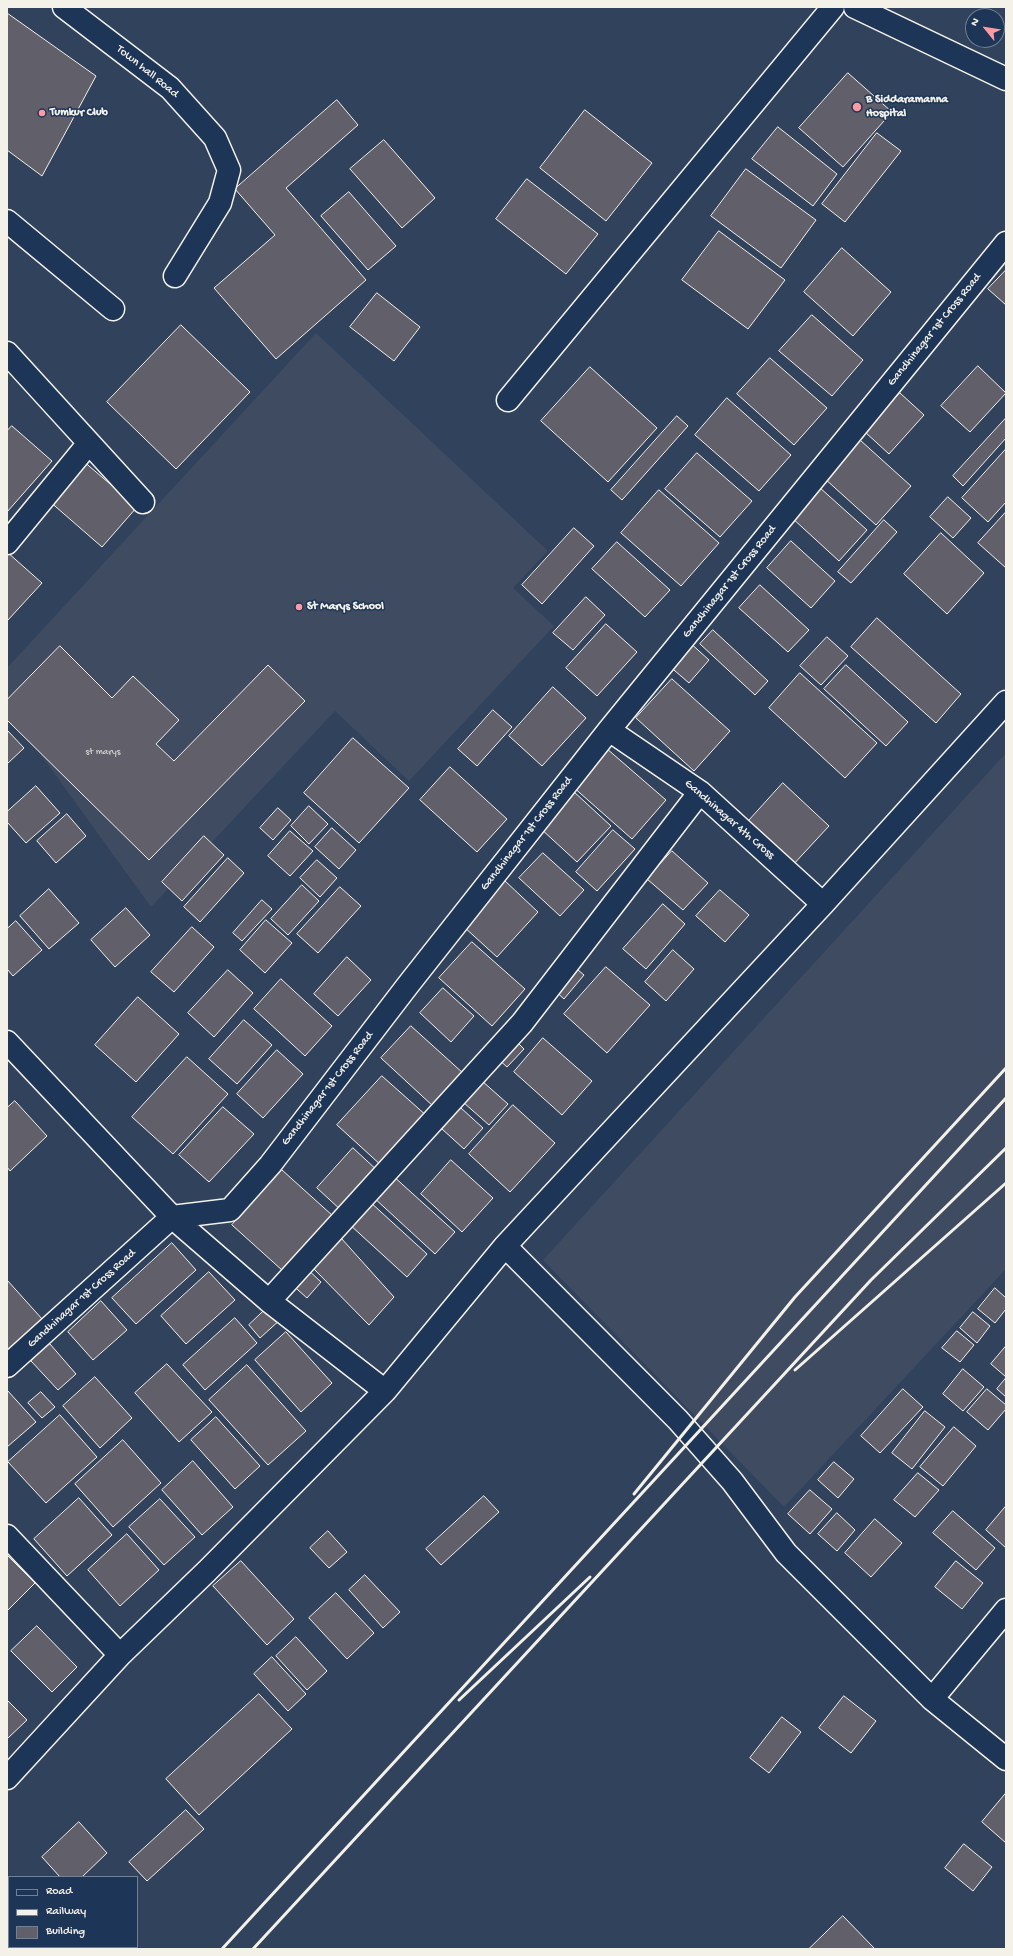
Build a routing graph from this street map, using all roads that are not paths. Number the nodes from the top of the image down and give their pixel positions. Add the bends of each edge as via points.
1 (64, 7) edge
2 (833, 7) edge
3 (855, 7) edge
4 (1006, 79) edge
5 (7, 221) edge
6 (1006, 243) edge
7 (175, 276) dead end
8 (113, 310) dead end
9 (7, 353) edge
10 (508, 400) dead end
11 (89, 443) junction
12 (143, 502) dead end
13 (7, 543) edge
14 (1006, 702) edge
15 (609, 730) junction
16 (700, 792) junction
17 (823, 904) junction
18 (7, 1042) edge
19 (172, 1217) junction
20 (505, 1246) junction
21 (269, 1301) junction
22 (7, 1366) edge
23 (385, 1391) junction
24 (7, 1536) edge
25 (1006, 1610) edge
26 (120, 1655) junction
27 (932, 1699) junction
28 (1006, 1759) edge
29 (7, 1778) edge

1 - 7 street, Town hall Road via 170,88 215,138 228,170 220,203
2 - 10 street
3 - 4 street
5 - 8 street
6 - 15 street, Gandhinagar 1st Cross Road
9 - 11 street
11 - 12 street
11 - 13 street
14 - 17 street
15 - 16 street, Gandhinagar 4th Cross
15 - 19 street, Gandhinagar 1st Cross Road via 270,1165 230,1210
16 - 17 street, Gandhinagar 4th Cross
16 - 21 street via 522,1023
17 - 20 street
18 - 19 street
19 - 21 street
19 - 22 street, Gandhinagar 1st Cross Road
20 - 23 street
20 - 27 street via 678,1420 732,1481 786,1553
21 - 23 street
23 - 26 street
24 - 26 street
25 - 27 street
26 - 29 street
27 - 28 street

